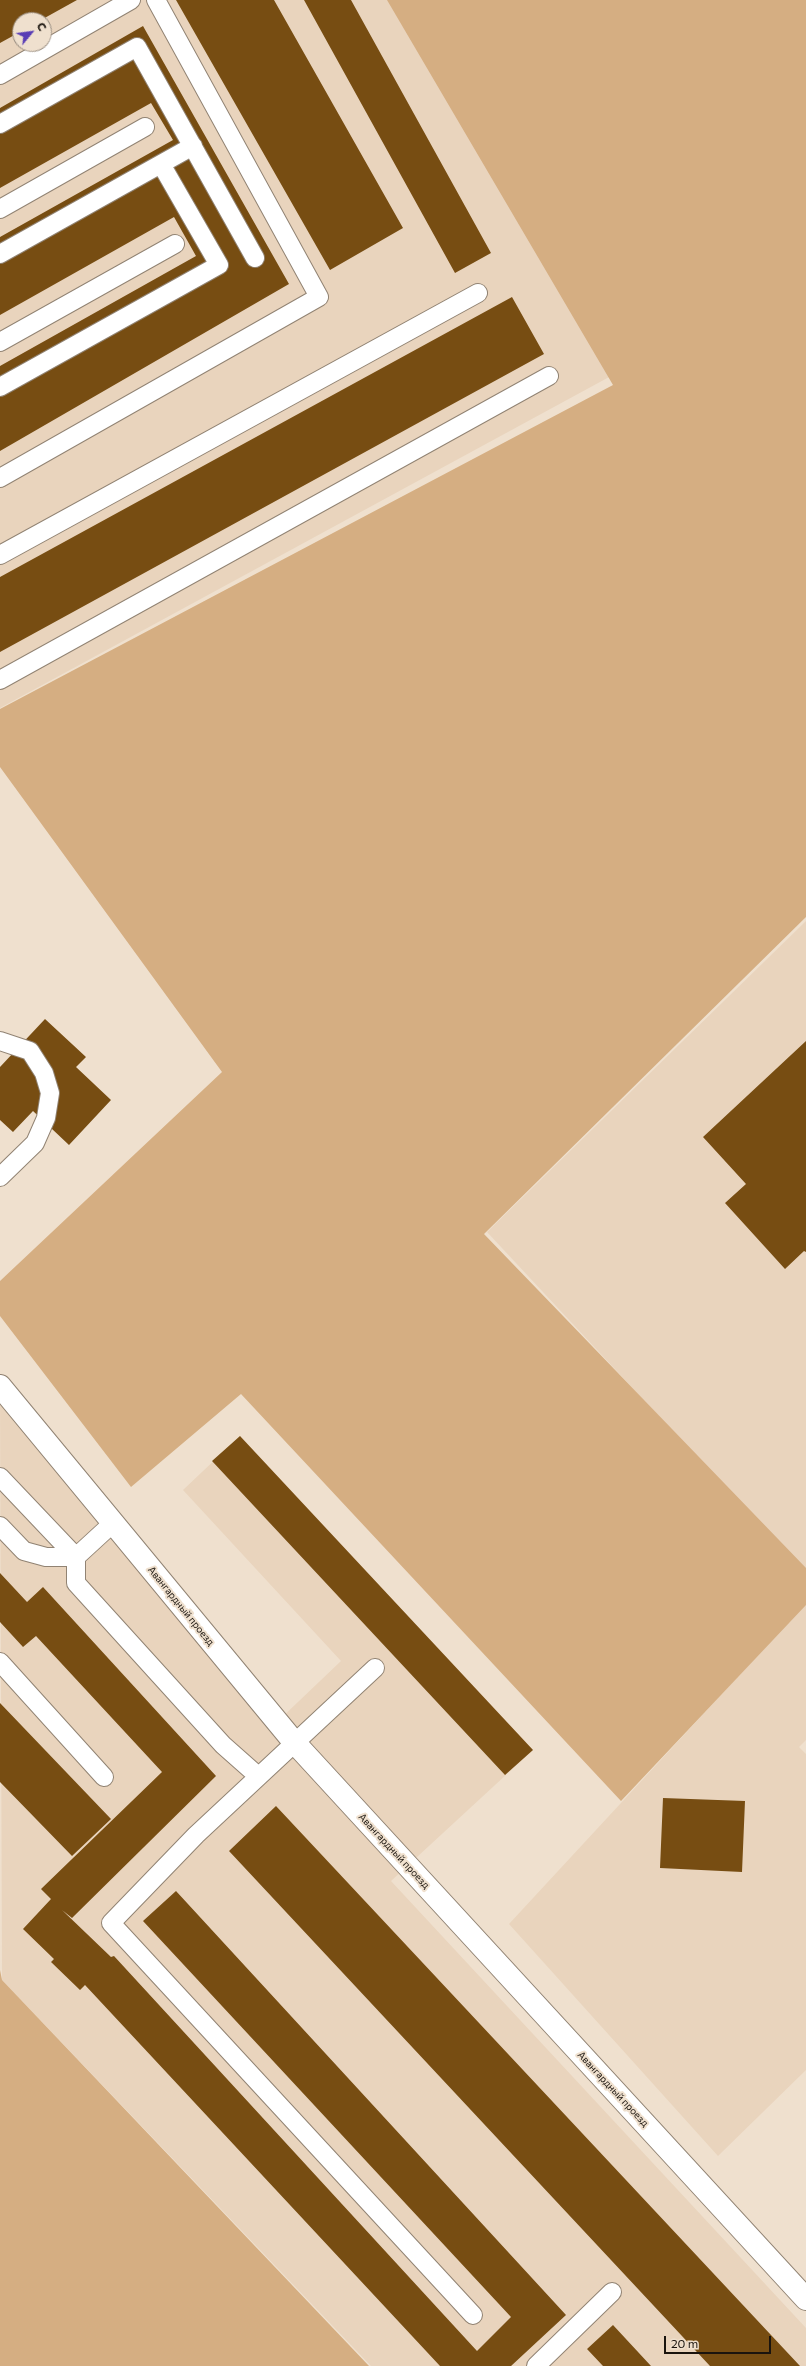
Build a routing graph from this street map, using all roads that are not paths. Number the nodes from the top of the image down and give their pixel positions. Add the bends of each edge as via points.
1 (131, 0) edge
2 (156, 0) edge
3 (0, 75) edge
4 (0, 124) edge
5 (145, 127) dead end
6 (193, 146) junction
7 (161, 164) junction
8 (0, 209) edge
9 (175, 244) dead end
10 (0, 254) edge
11 (255, 258) dead end
12 (478, 293) dead end
13 (0, 342) edge
14 (549, 376) dead end
15 (0, 387) edge
16 (0, 478) edge
17 (0, 555) edge
18 (0, 680) edge
19 (0, 1041) edge
20 (0, 1178) edge
21 (0, 1386) edge
22 (0, 1477) edge
23 (113, 1523) junction
24 (0, 1526) edge
25 (76, 1557) junction
26 (0, 1662) edge
27 (375, 1668) dead end
28 (294, 1742) junction
29 (258, 1776) junction
30 (104, 1777) dead end
31 (612, 2292) dead end
32 (806, 2299) edge
33 (473, 2315) dead end
34 (536, 2366) edge

1 - 3 lane
2 - 16 lane via 318,297
4 - 6 lane via 137,47
5 - 8 lane
6 - 7 lane
6 - 11 lane
7 - 10 lane
7 - 15 lane via 219,265
9 - 13 lane
12 - 17 lane
14 - 18 lane
19 - 20 lane via 30,1051 44,1073 50,1093 46,1118 35,1143
21 - 23 street, Авангардный проезд
22 - 25 lane
23 - 25 lane
23 - 28 street, Авангардный проезд
24 - 25 lane via 24,1551 46,1557
25 - 29 lane via 76,1583 80,1588 223,1745
26 - 30 lane
27 - 28 lane
28 - 29 lane
28 - 32 street, Авангардный проезд
29 - 33 lane via 196,1835 111,1923
31 - 34 lane

